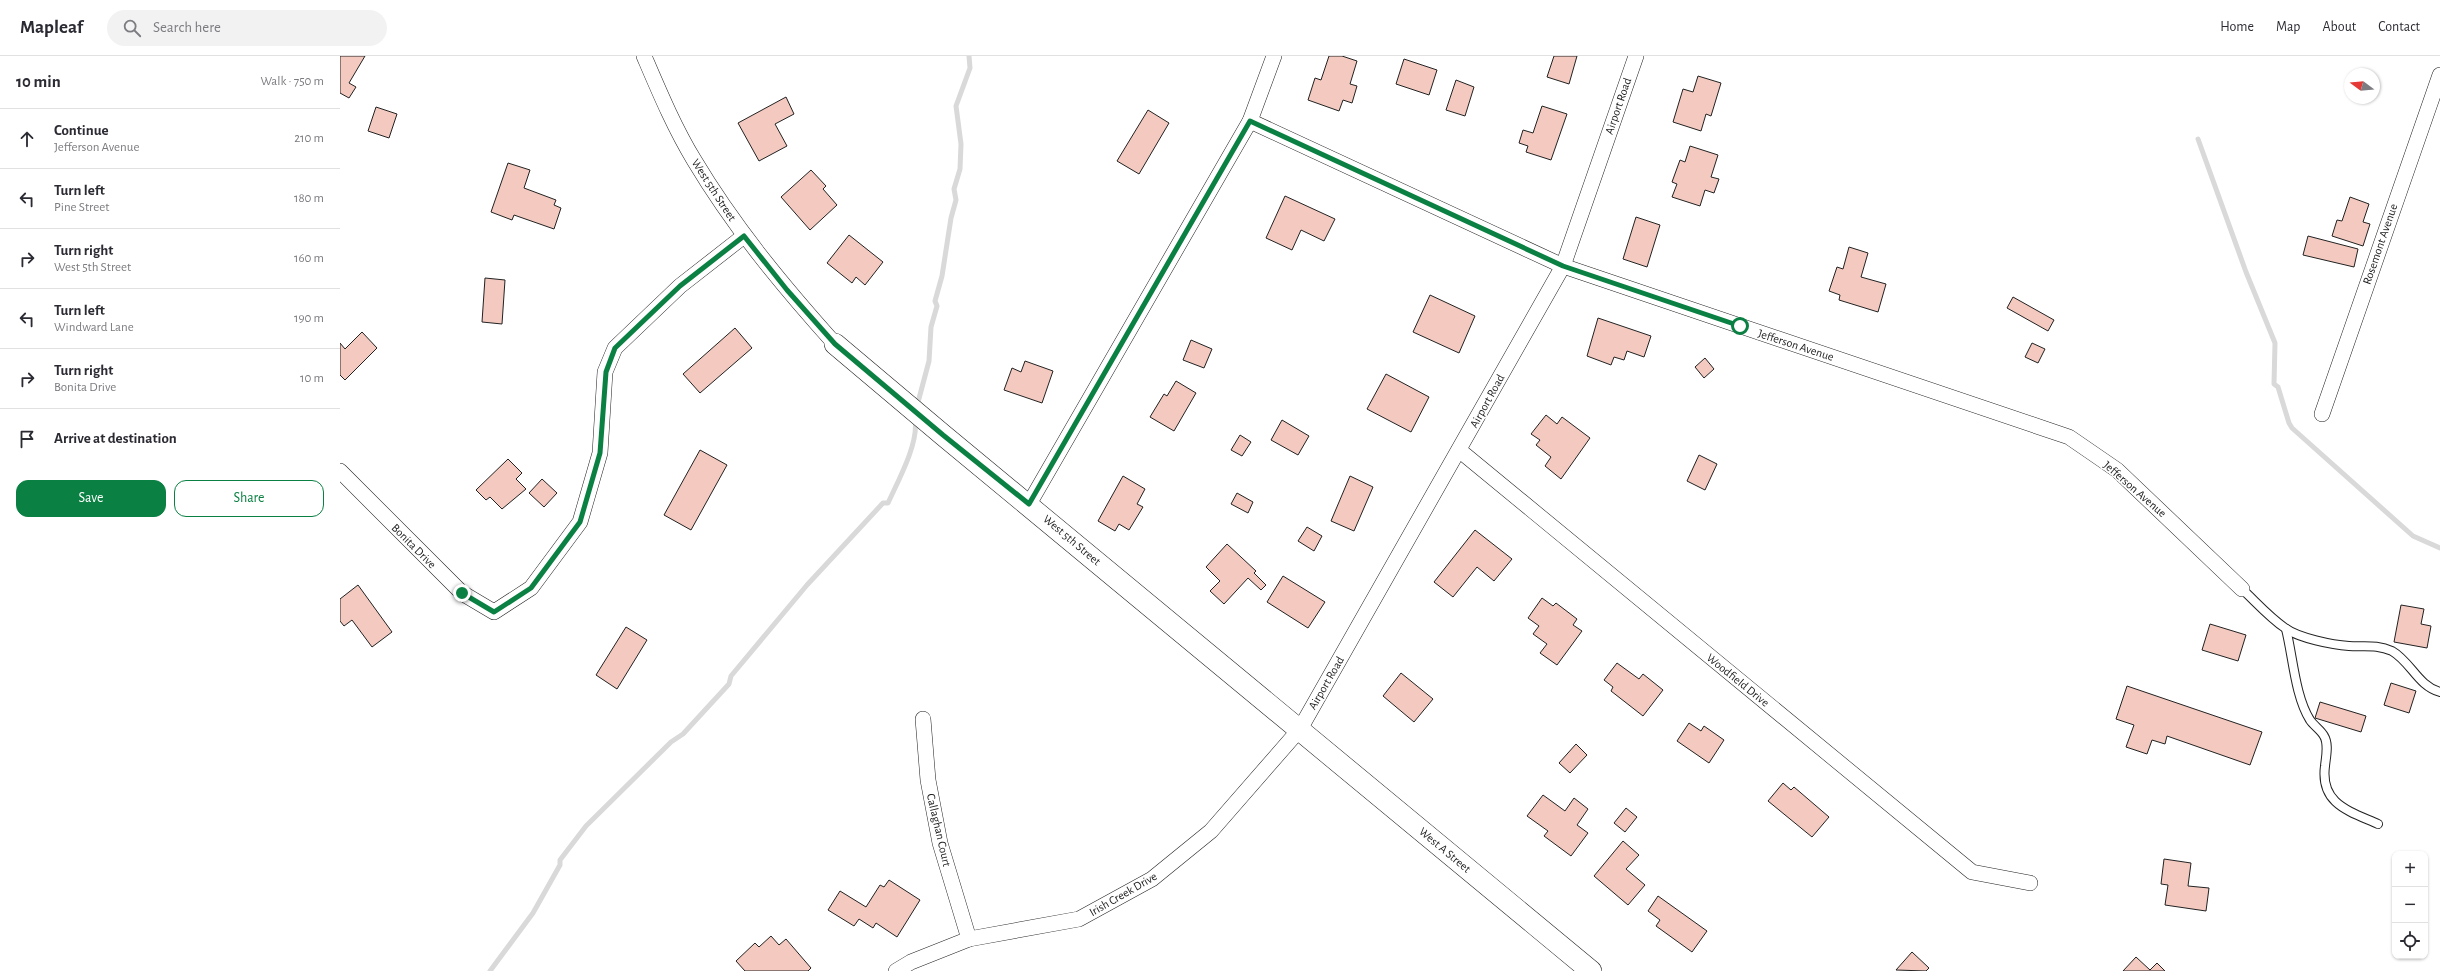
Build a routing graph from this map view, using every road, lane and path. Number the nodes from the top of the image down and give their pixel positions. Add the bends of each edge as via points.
1 (644, 56) edge
2 (1274, 56) edge
3 (1636, 56) edge
4 (2440, 74) edge
5 (1250, 121) junction
6 (744, 236) junction
7 (1563, 266) junction
8 (835, 344) joint
9 (2322, 414) dead end
10 (1459, 450) junction
11 (340, 471) edge
12 (1029, 504) junction
13 (2242, 589) joint
14 (2286, 629) junction
15 (2440, 692) edge
16 (923, 719) dead end
17 (1300, 729) junction
18 (2378, 824) dead end
19 (2030, 883) dead end
20 (969, 939) junction
21 (896, 971) edge
22 (1590, 971) edge

1 - 6 street, West 5th Street via 664,103 694,160
2 - 5 street
3 - 7 street, Airport Road
4 - 9 street, Rosemont Avenue
5 - 7 street, Jefferson Avenue
5 - 12 street
6 - 8 street, West 5th Street
6 - 11 street, Bonita Drive via 680,286 615,348 606,372 600,453 580,522 531,588 494,612 462,593
7 - 10 street, Airport Road
7 - 13 street, Jefferson Avenue via 2069,437 2117,470
8 - 12 street, West 5th Street
10 - 17 street, Airport Road
10 - 19 street, Woodfield Drive via 1972,872
12 - 17 street, West 5th Street
13 - 14 lane
14 - 15 lane via 2315,640 2350,646 2374,646 2392,652 2410,667 2420,680 2432,690
14 - 18 lane via 2300,697 2310,720 2324,736 2327,749 2324,777 2330,798 2344,809
16 - 20 street, Callaghan Court via 928,780 940,843
17 - 20 street, Irish Creek Drive via 1210,831 1152,879 1079,919
17 - 22 street, West A Street
20 - 21 street, Irish Creek Drive via 911,962

